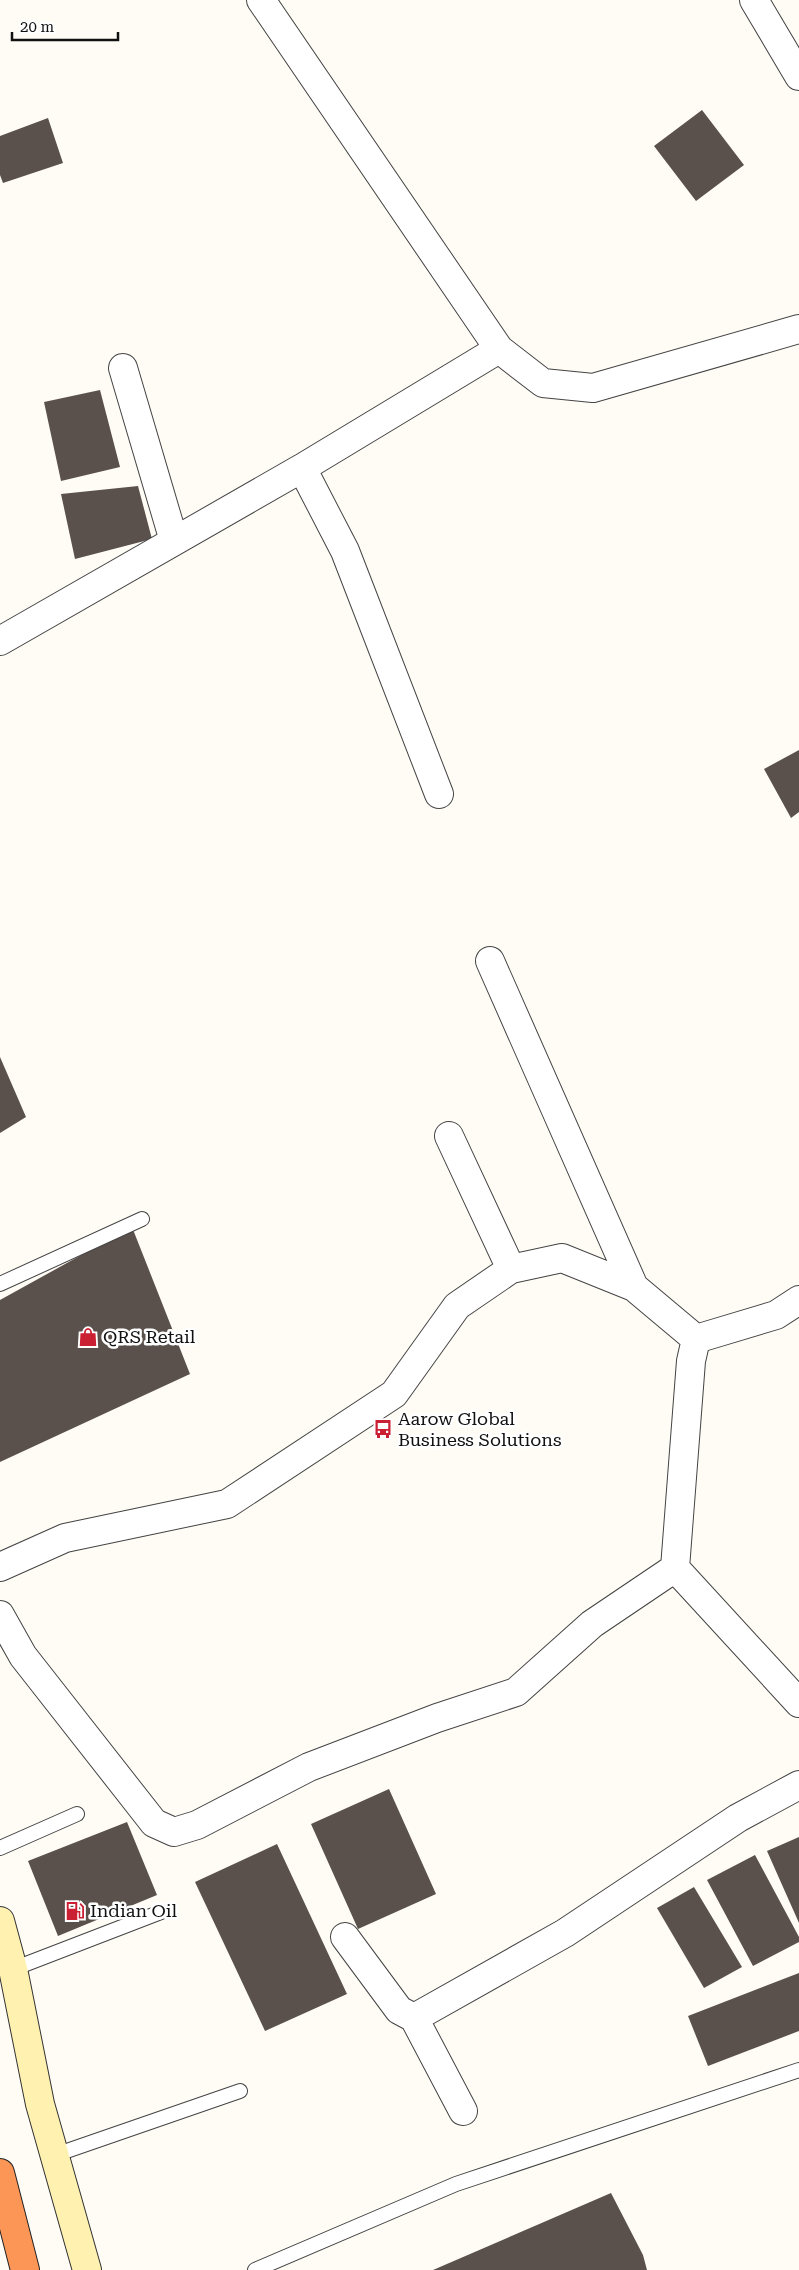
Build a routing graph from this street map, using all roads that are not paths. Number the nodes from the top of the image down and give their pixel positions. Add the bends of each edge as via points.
1 (261, 0) edge
2 (754, 0) edge
3 (799, 76) edge
4 (799, 329) edge
5 (499, 349) junction
6 (123, 368) dead end
7 (302, 468) junction
8 (174, 541) junction
9 (0, 641) edge
10 (439, 794) dead end
11 (490, 961) dead end
12 (449, 1136) dead end
13 (142, 1219) dead end
14 (511, 1269) junction
15 (0, 1284) edge
16 (634, 1287) junction
17 (799, 1300) edge
18 (696, 1339) junction
19 (0, 1567) edge
20 (675, 1568) junction
21 (0, 1615) edge
22 (799, 1703) edge
23 (799, 1785) edge
24 (77, 1814) dead end
25 (0, 1848) edge
26 (162, 1912) dead end
27 (0, 1921) edge
28 (344, 1937) dead end
29 (13, 1969) junction
30 (414, 2018) junction
31 (799, 2070) edge
32 (240, 2091) dead end
33 (463, 2111) dead end
34 (55, 2155) junction
35 (0, 2173) edge
36 (25, 2270) edge
37 (87, 2270) edge
38 (255, 2270) edge

1 - 5 street
2 - 3 street
4 - 5 street via 593,388 543,383
5 - 7 street
6 - 8 street
7 - 8 street
7 - 10 street via 345,551
8 - 9 street
11 - 16 street
12 - 14 street
13 - 15 lane
14 - 16 street via 562,1258
14 - 19 street via 457,1306 394,1394 227,1504 65,1538
16 - 18 street
17 - 18 street via 776,1315
18 - 20 street via 691,1361
20 - 21 street via 592,1624 516,1692 309,1767 198,1825 174,1832 154,1823 23,1656
20 - 22 street
23 - 30 street via 738,1818 565,1933
24 - 25 lane
26 - 29 lane
27 - 29 street
28 - 30 street via 399,2010
29 - 34 street via 40,2104
30 - 33 street
31 - 38 lane via 456,2184
32 - 34 lane
34 - 37 street
35 - 36 highway

